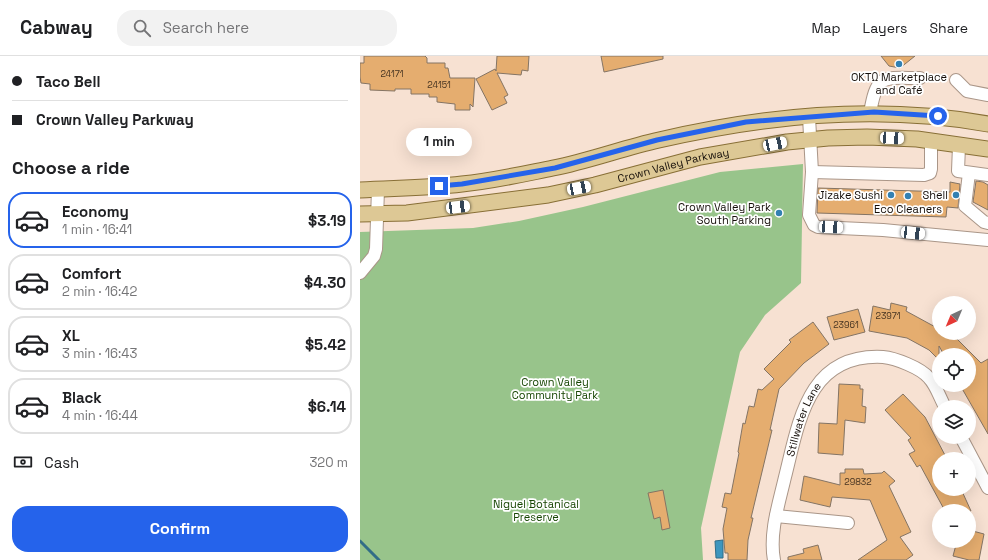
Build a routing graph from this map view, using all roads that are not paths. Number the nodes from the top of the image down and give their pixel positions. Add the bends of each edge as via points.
1 (920, 78) dead end
2 (956, 80) dead end
3 (988, 95) edge
4 (870, 113) junction
5 (809, 117) junction
6 (988, 124) edge
7 (810, 139) junction
8 (931, 142) junction
9 (959, 146) junction
10 (988, 149) edge
11 (988, 170) edge
12 (812, 172) junction
13 (969, 173) junction
14 (988, 175) edge
15 (378, 189) junction
16 (360, 190) edge
17 (360, 214) edge
18 (378, 214) junction
19 (988, 223) edge
20 (988, 240) edge
21 (360, 273) edge
22 (941, 400) edge
23 (965, 444) edge
24 (988, 488) edge
25 (776, 516) junction
26 (848, 523) dead end
27 (774, 560) edge

1 - 4 street via 894,78 877,84
2 - 3 street via 966,91
4 - 5 main road
4 - 6 main road via 945,117
5 - 7 street
5 - 15 main road via 746,122 657,140 516,176 462,184
7 - 8 main road, Crown Valley Parkway via 867,137
7 - 12 street
7 - 18 main road, Crown Valley Parkway via 700,157 548,195
8 - 9 main road, Crown Valley Parkway
8 - 12 street via 930,173 924,175
9 - 10 main road, Crown Valley Parkway
9 - 13 street via 958,171
11 - 14 street
12 - 20 street via 809,215 818,226
13 - 14 street
13 - 19 street via 966,206
15 - 16 main road
15 - 18 street
17 - 18 main road, Crown Valley Parkway
18 - 21 street via 374,256
22 - 25 street, Stillwater Lane via 929,377 913,367 889,358 870,356 852,360 833,370 814,389 804,406
23 - 24 street
25 - 26 street
25 - 27 street, Stillwater Lane via 772,551

